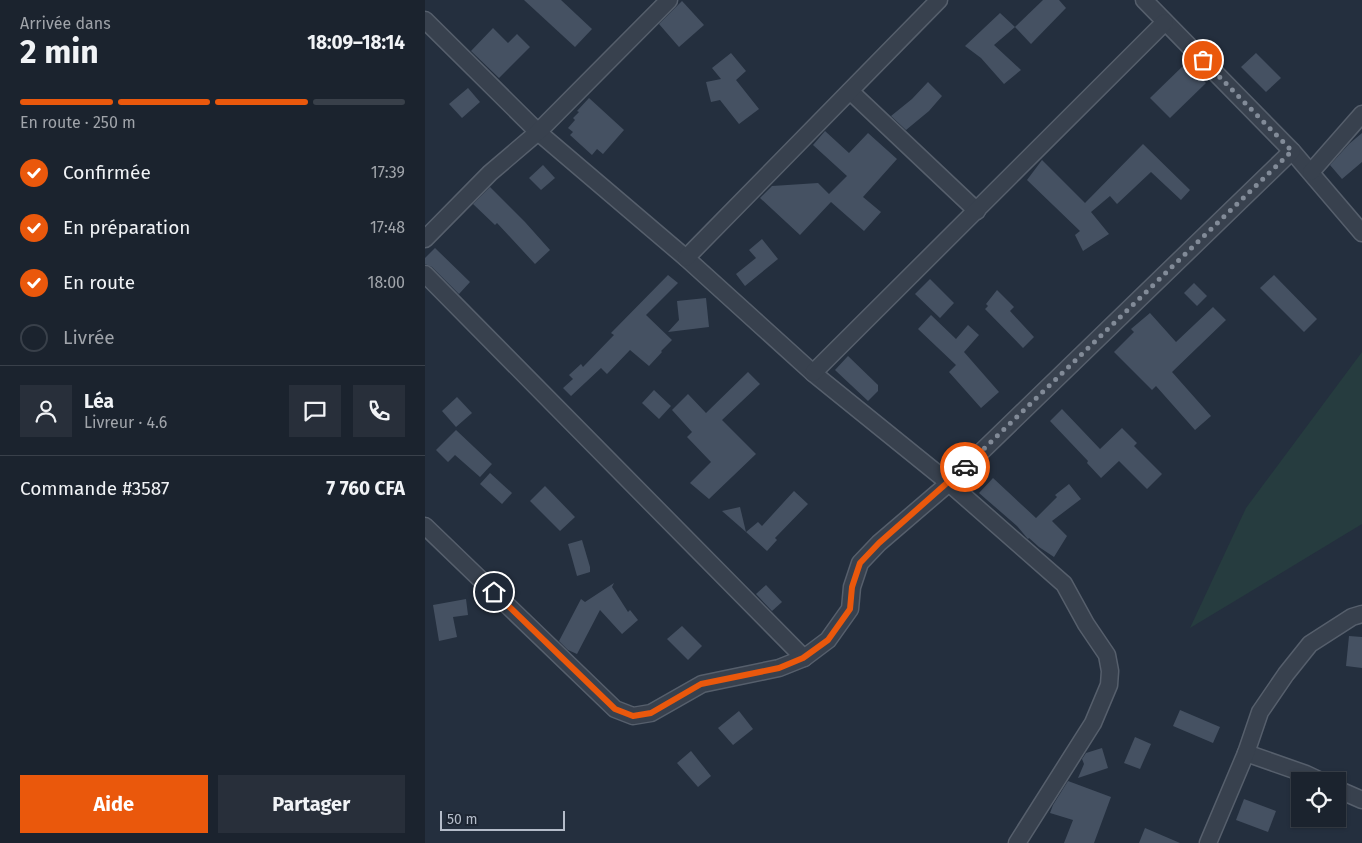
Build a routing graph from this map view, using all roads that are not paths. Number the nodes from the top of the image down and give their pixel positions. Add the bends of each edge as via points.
1 (939, 0) edge
2 (1144, 0) edge
3 (662, 3) edge
4 (425, 20) edge
5 (1165, 22) junction
6 (850, 91) junction
7 (1362, 114) edge
8 (538, 132) junction
9 (1292, 151) junction
10 (1311, 172) junction
11 (977, 211) junction
12 (1362, 233) edge
13 (425, 239) edge
14 (686, 258) junction
15 (425, 274) edge
16 (813, 373) junction
17 (949, 482) junction
18 (425, 526) edge
19 (1362, 614) edge
20 (803, 658) junction
21 (1246, 753) junction
22 (1300, 772) edge
23 (1346, 793) edge
24 (1362, 800) edge
25 (1017, 843) edge
26 (1208, 843) edge

1 - 6 street
2 - 5 street
3 - 8 street
4 - 8 street
5 - 9 street
5 - 11 street
6 - 11 street
6 - 14 street
7 - 10 street
8 - 13 street via 489,173
8 - 14 street
9 - 10 street
9 - 17 street
10 - 12 street
11 - 16 street
14 - 16 street
15 - 20 street
16 - 17 street
17 - 20 street via 860,563 852,587 850,609 828,640
17 - 25 street via 1064,584 1107,656 1111,671 1109,685 1093,722
18 - 20 street via 615,709 633,716 651,713 701,684 779,668
19 - 21 street via 1310,644 1259,712
21 - 22 street
21 - 26 street
23 - 24 street

